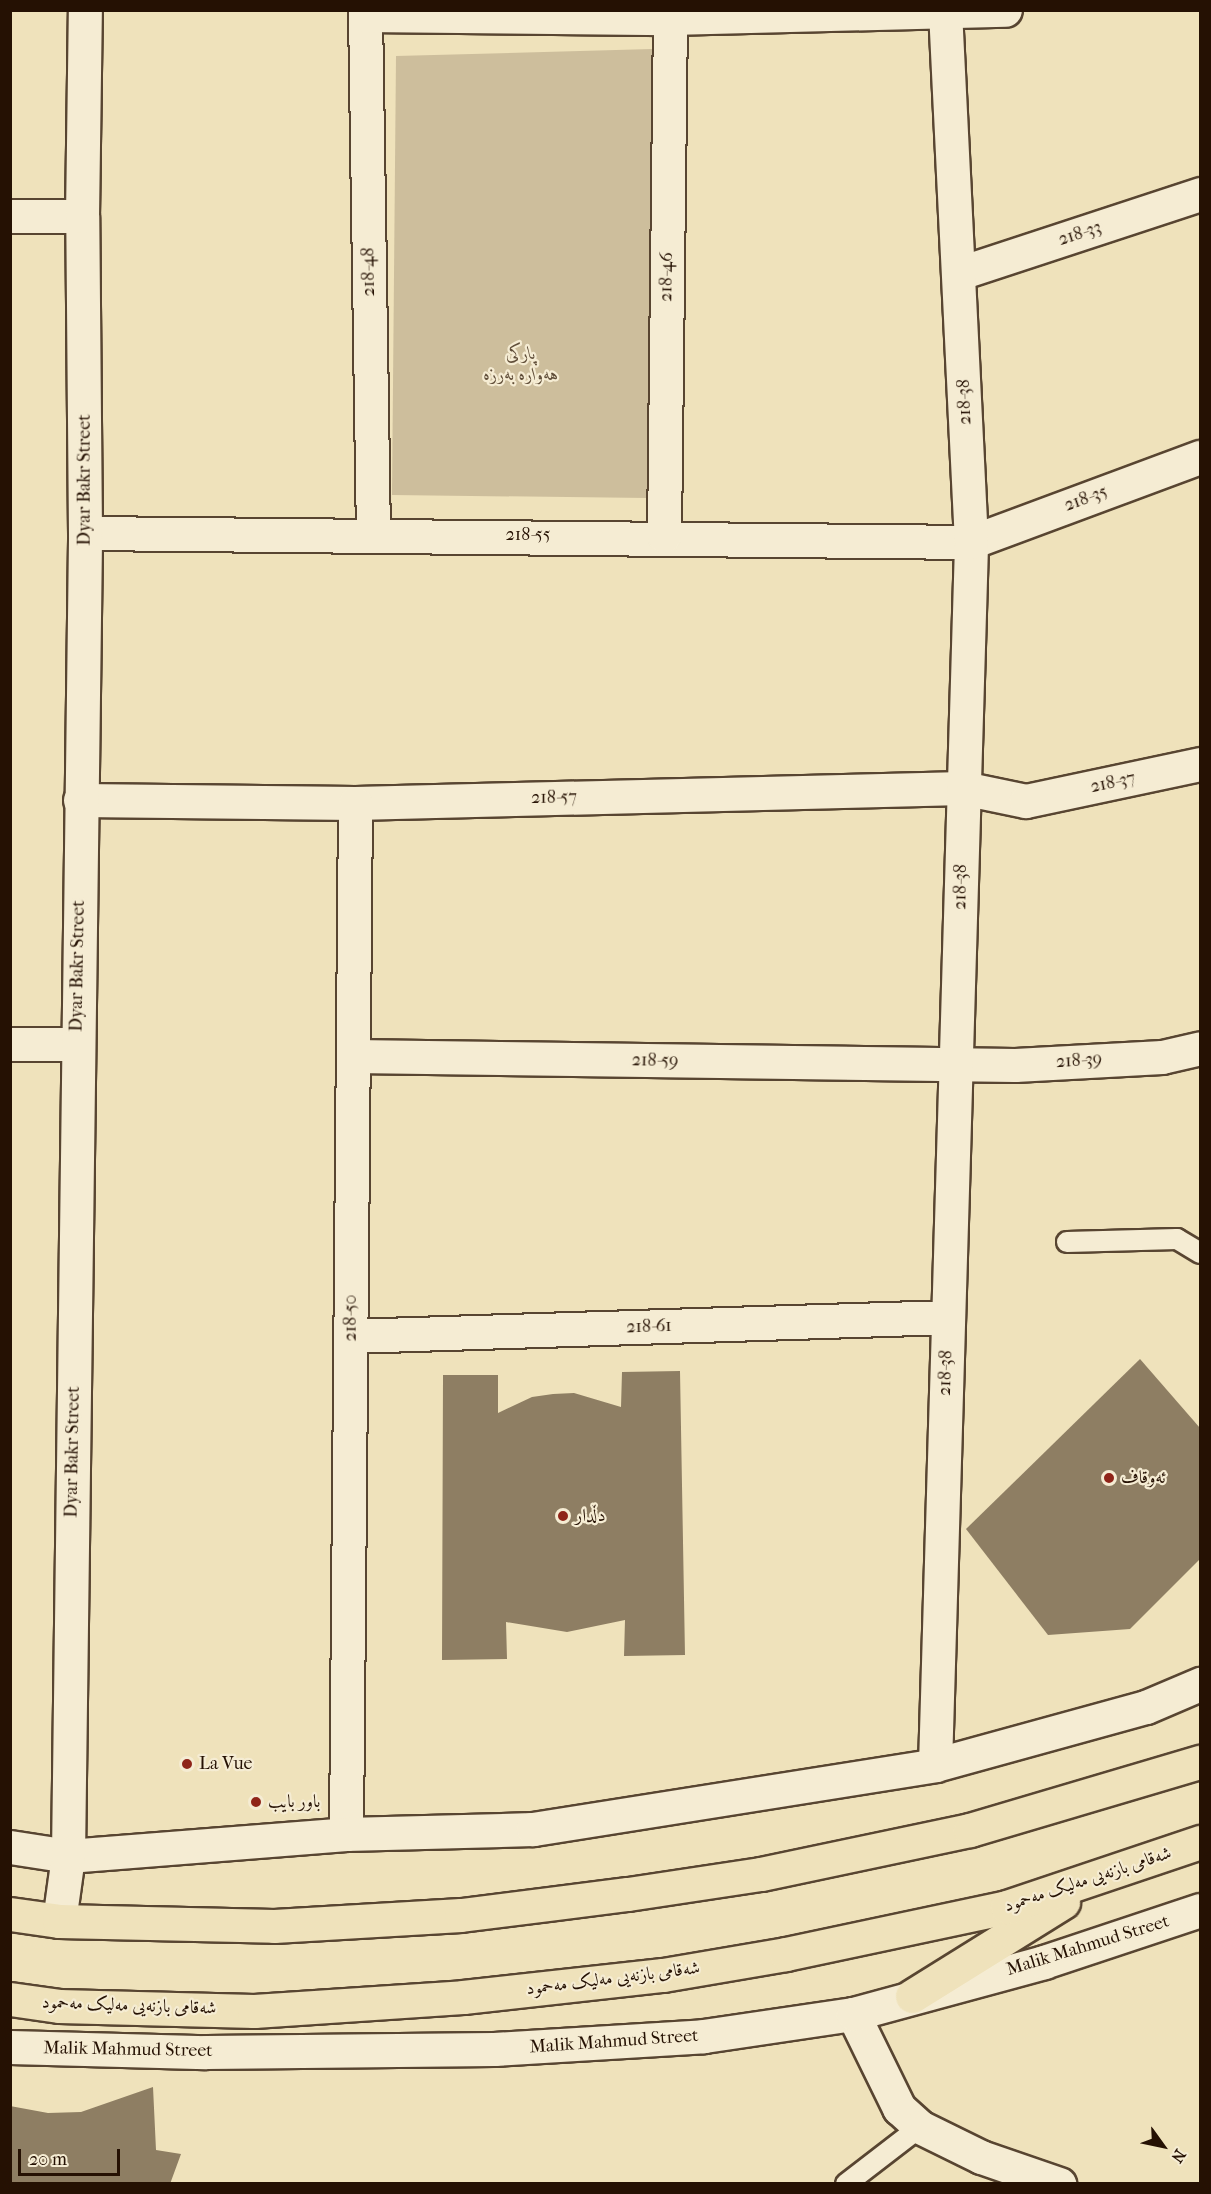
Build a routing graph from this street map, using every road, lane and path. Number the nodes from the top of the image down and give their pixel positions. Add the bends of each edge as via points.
1 (85, 10) edge
2 (1005, 10) edge
3 (945, 11) edge
4 (365, 13) edge
5 (670, 18) junction
6 (1200, 194) edge
7 (10, 216) edge
8 (82, 216) junction
9 (960, 273) junction
10 (1200, 457) edge
11 (85, 533) junction
12 (373, 534) junction
13 (664, 536) junction
14 (971, 542) junction
15 (1200, 764) edge
16 (963, 788) junction
17 (80, 800) junction
18 (1026, 801) joint
19 (355, 802) junction
20 (10, 1044) edge
21 (78, 1044) junction
22 (1200, 1048) edge
23 (353, 1056) junction
24 (957, 1065) junction
25 (1067, 1242) dead end
26 (1200, 1253) edge
27 (948, 1317) junction
28 (351, 1336) junction
29 (1200, 1684) edge
30 (1200, 1762) edge
31 (935, 1765) junction
32 (346, 1834) junction
33 (1200, 1842) edge
34 (10, 1847) edge
35 (68, 1856) junction
36 (1107, 1874) junction
37 (1200, 1910) edge
38 (10, 1914) edge
39 (59, 1921) junction
40 (912, 1996) junction
41 (10, 1999) edge
42 (853, 2014) junction
43 (10, 2047) edge
44 (920, 2127) junction
45 (846, 2184) edge
46 (1059, 2184) edge

1 - 8 street, Dyar Bakr Street
2 - 3 street
3 - 5 street
3 - 9 street, 218-38
4 - 5 street
4 - 12 street, 218-48
5 - 13 street, 218-46
6 - 9 street, 218-33
7 - 8 street
8 - 11 street, Dyar Bakr Street
9 - 14 street, 218-38
10 - 14 street, 218-35
11 - 12 street, 218-55
11 - 17 street, Dyar Bakr Street
12 - 13 street, 218-55
13 - 14 street, 218-55
14 - 16 street, 218-38
15 - 18 street, 218-37
16 - 18 street, 218-57
16 - 19 street, 218-57
16 - 24 street, 218-38
17 - 19 street, 218-57
17 - 21 street, Dyar Bakr Street
19 - 23 street, 218-50
20 - 21 street
21 - 35 street, Dyar Bakr Street
22 - 24 street, 218-39 via 1162,1057
23 - 24 street, 218-59
23 - 28 street, 218-50
24 - 27 street, 218-38
25 - 26 lane via 1177,1239
27 - 28 street, 218-61
27 - 31 street, 218-38
28 - 32 street, 218-50
29 - 31 street via 1146,1707
30 - 39 highway via 970,1830 761,1874 628,1894 461,1915 273,1926
31 - 32 street via 533,1829
32 - 35 street
33 - 36 highway, شەقامی بازنەیی مەلیک مەحمود
34 - 35 street
35 - 39 street, Dyar Bakr Street
36 - 40 highway
36 - 41 highway, شەقامی بازنەیی مەلیک مەحمود via 1007,1907 786,1954 654,1976 463,1997 254,2011 59,2006
37 - 40 street, Malik Mahmud Street via 1044,1962
38 - 39 highway
40 - 42 street, Malik Mahmud Street
42 - 43 street, Malik Mahmud Street via 704,2036 494,2049 206,2052
42 - 44 street via 899,2108
44 - 45 lane
44 - 46 street via 981,2157

